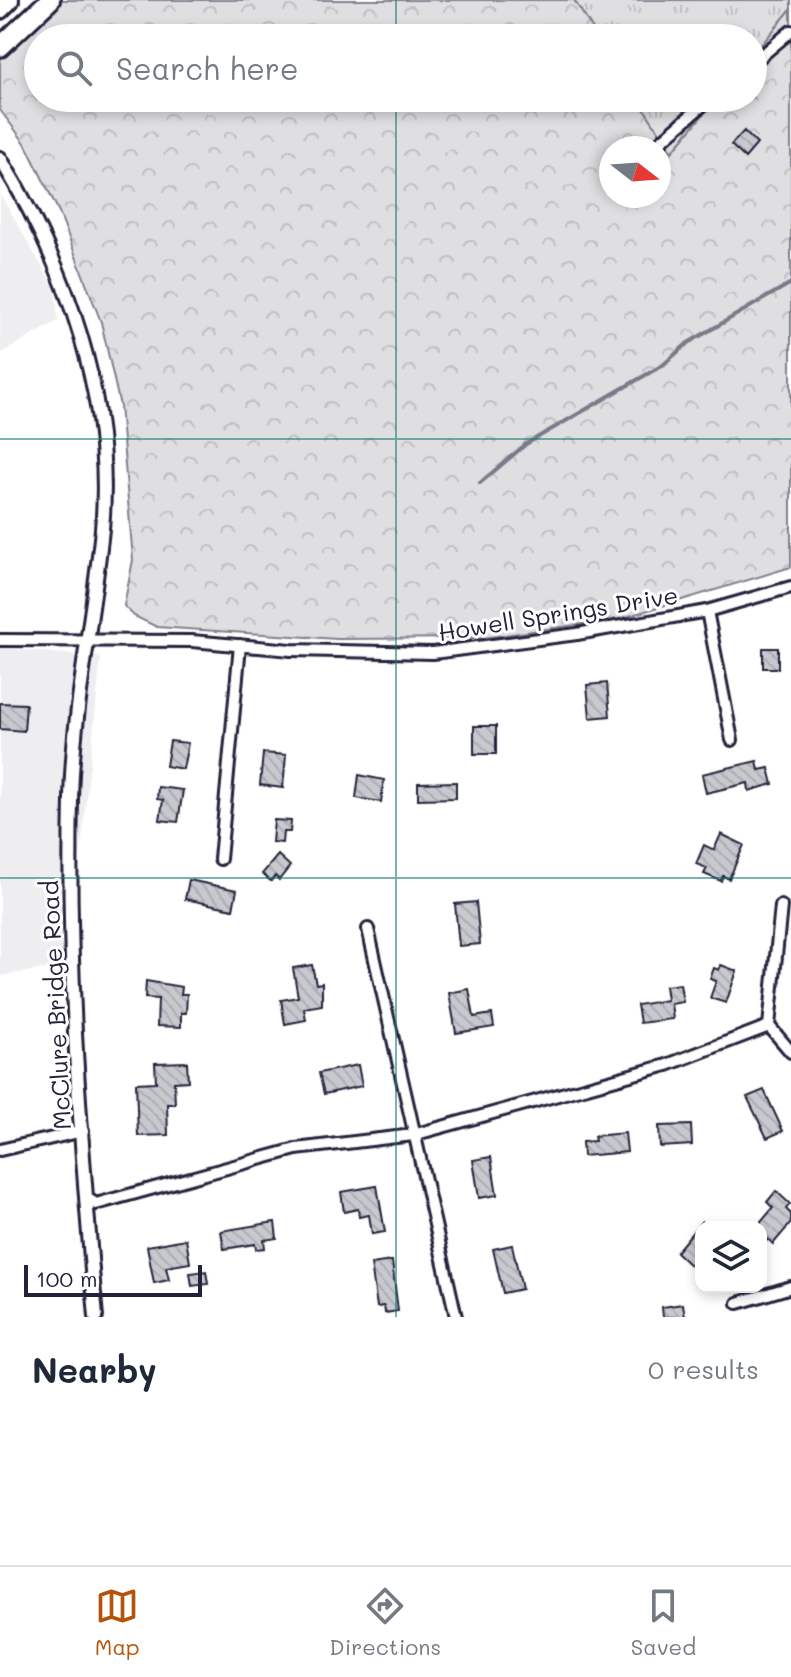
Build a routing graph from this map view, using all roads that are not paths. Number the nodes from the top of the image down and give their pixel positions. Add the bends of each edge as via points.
1 (9, 0) edge
2 (50, 0) edge
3 (0, 9) edge
4 (24, 24) edge
5 (24, 24) edge
6 (791, 31) edge
7 (0, 47) edge
8 (767, 51) edge
9 (695, 112) edge
10 (667, 136) edge
11 (0, 158) edge
12 (791, 587) edge
13 (707, 611) junction
14 (0, 640) edge
15 (87, 643) junction
16 (240, 645) junction
17 (732, 740) dead end
18 (220, 859) dead end
19 (781, 906) dead end
20 (368, 929) dead end
21 (769, 1026) junction
22 (791, 1052) edge
23 (83, 1131) junction
24 (413, 1135) junction
25 (0, 1150) edge
26 (88, 1199) junction
27 (791, 1287) edge
28 (738, 1303) dead end
29 (96, 1317) edge
30 (456, 1317) edge

1 - 3 highway
2 - 5 highway
4 - 7 highway
6 - 8 street
9 - 10 street
11 - 15 street, McClure Bridge Road via 61,275 98,408 102,527
12 - 13 street, Howell Springs Drive
13 - 16 street, Howell Springs Drive via 433,653
13 - 17 street
14 - 15 street, Howell Springs Drive
15 - 16 street, Howell Springs Drive
15 - 23 street, McClure Bridge Road via 71,795 70,954
16 - 18 street
19 - 21 street
20 - 24 street
21 - 22 street
21 - 24 street via 667,1065
23 - 25 street
23 - 26 street, McClure Bridge Road
24 - 26 street via 296,1149 96,1204
24 - 30 street
26 - 29 street, McClure Bridge Road
27 - 28 street

